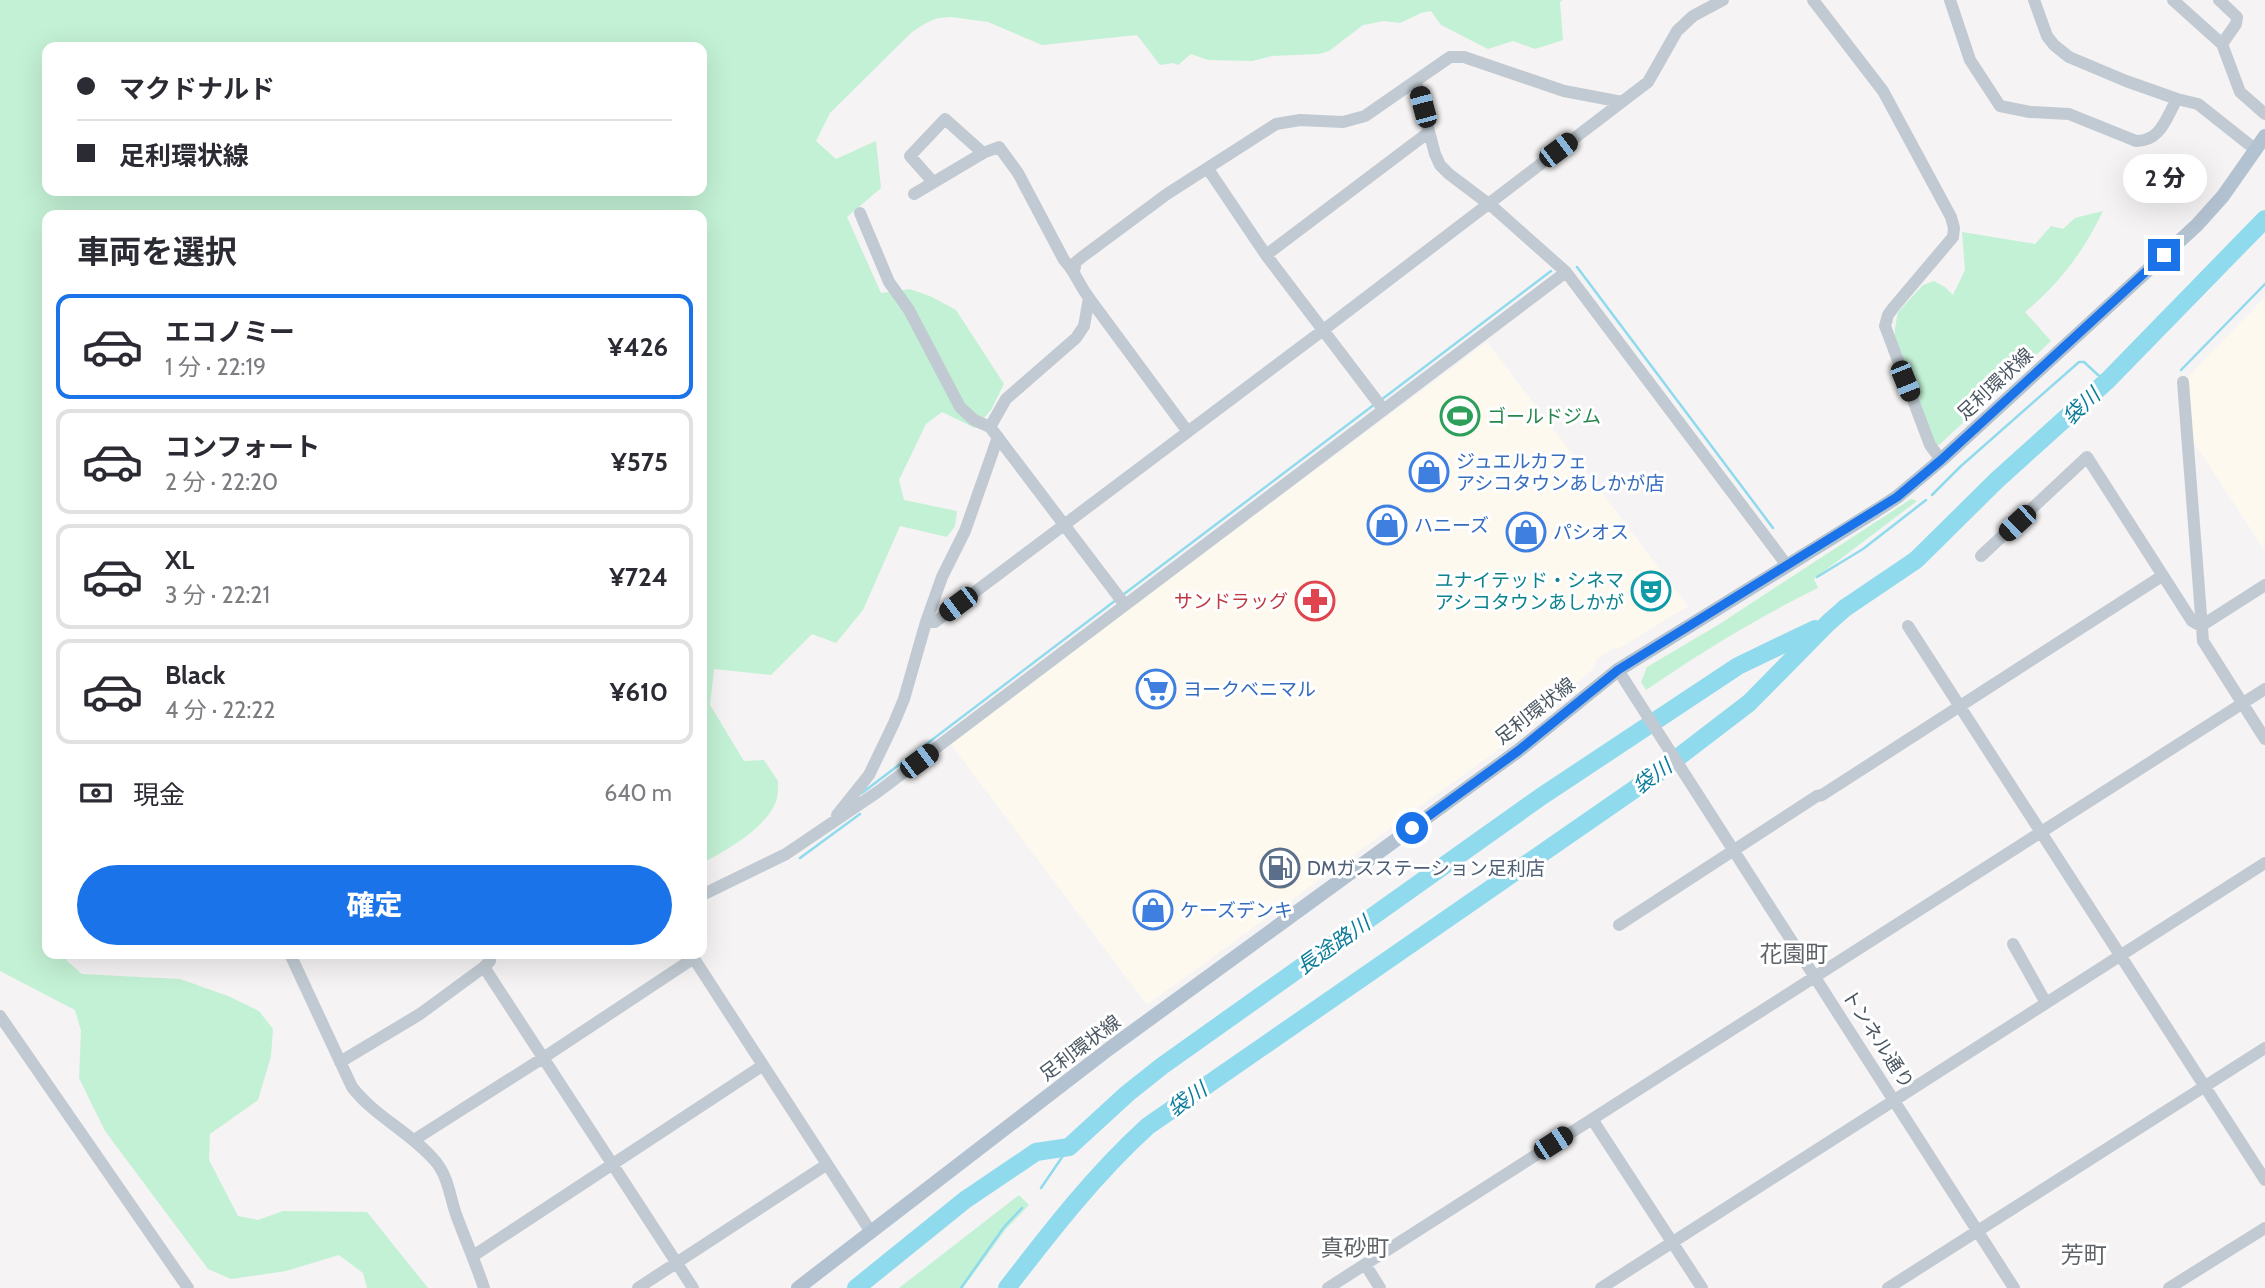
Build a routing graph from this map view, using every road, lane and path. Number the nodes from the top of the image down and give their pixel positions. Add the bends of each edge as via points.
1 (1723, 0) edge
2 (1813, 0) edge
3 (1951, 0) edge
4 (2034, 0) edge
5 (2173, 0) edge
6 (2219, 0) edge
7 (2222, 44) junction
8 (1416, 82) junction
9 (2177, 99) junction
10 (1622, 102) junction
11 (2265, 114) edge
12 (1429, 132) junction
13 (2265, 136) edge
14 (2256, 150) junction
15 (983, 153) junction
16 (1208, 169) junction
17 (933, 183) junction
18 (914, 194) dead end
19 (1488, 203) junction
20 (860, 213) dead end
21 (1266, 255) junction
22 (1074, 271) junction
23 (1566, 272) junction
24 (1088, 298) junction
25 (1322, 331) junction
26 (2183, 382) dead end
27 (1382, 409) junction
28 (994, 432) junction
29 (1188, 432) junction
30 (1941, 460) junction
31 (1063, 525) junction
32 (1982, 556) dead end
33 (1786, 564) junction
34 (2162, 576) junction
35 (2265, 585) edge
36 (1125, 605) junction
37 (926, 622) junction
38 (1908, 626) dead end
39 (2201, 626) junction
40 (1618, 670) junction
41 (2265, 689) edge
42 (2242, 704) junction
43 (1960, 706) junction
44 (2265, 739) edge
45 (829, 827) junction
46 (2040, 831) junction
47 (1734, 849) junction
48 (2265, 863) edge
49 (707, 893) edge
50 (1619, 925) dead end
51 (2013, 944) dead end
52 (2121, 956) junction
53 (292, 959) edge
54 (490, 959) edge
55 (689, 959) edge
56 (695, 959) edge
57 (484, 967) junction
58 (1814, 976) junction
59 (2046, 1003) junction
60 (0, 1016) edge
61 (2265, 1048) edge
62 (543, 1058) junction
63 (340, 1062) junction
64 (762, 1066) junction
65 (2205, 1086) junction
66 (1894, 1100) junction
67 (1591, 1118) junction
68 (414, 1140) junction
69 (613, 1164) junction
70 (826, 1165) junction
71 (2265, 1180) edge
72 (2265, 1227) edge
73 (1978, 1231) junction
74 (871, 1232) junction
75 (1673, 1242) junction
76 (473, 1256) junction
77 (676, 1263) junction
78 (1365, 1265) junction
79 (188, 1288) edge
80 (484, 1288) edge
81 (638, 1288) edge
82 (693, 1288) edge
83 (799, 1288) edge
84 (1328, 1288) edge
85 (1380, 1288) edge
86 (1601, 1288) edge
87 (1702, 1288) edge
88 (1888, 1288) edge
89 (2014, 1288) edge
90 (2169, 1288) edge

1 - 10 street via 1685,23 1648,82
2 - 30 street via 1883,91 1951,216 1953,237 1893,308 1885,326 1930,445
3 - 9 street via 1970,60 2000,106 2069,114 2146,141 2156,137
4 - 9 street via 2047,36 2069,57
5 - 7 street
6 - 7 street via 2237,17
7 - 11 street via 2240,92
8 - 10 street via 1450,57 1460,57 1564,91
8 - 12 street
8 - 16 street via 1356,120 1280,122
9 - 14 street via 2198,104
10 - 19 street
12 - 19 street via 1440,165
12 - 21 street
13 - 14 main road, 足利環状線
14 - 30 main road, 足利環状線 via 2197,225
15 - 17 street
15 - 17 street via 945,119 910,156
15 - 22 street via 997,147 1003,150
16 - 21 street
16 - 22 street via 1082,257
17 - 18 street
19 - 23 street
19 - 25 street
20 - 28 street via 889,282 909,310 960,407
21 - 25 street
22 - 24 street
23 - 27 street
23 - 33 street
24 - 28 street via 1084,326 1076,338 1006,399
24 - 29 street
25 - 27 street
25 - 29 street
26 - 39 street
27 - 36 street
28 - 31 street
28 - 37 street via 965,531
29 - 31 street
30 - 33 main road, 足利環状線 via 1897,497
31 - 36 street
31 - 37 street via 935,622
32 - 34 street via 2087,457
33 - 40 main road, 足利環状線
34 - 39 street via 2192,621
34 - 43 street
35 - 39 street
36 - 45 street
37 - 45 street via 894,723 869,775
38 - 43 street
39 - 42 street via 2207,649
40 - 47 street, トンネル通り
40 - 74 main road, 足利環状線 via 1518,751 1110,1048
41 - 42 street
42 - 44 street
42 - 46 street
43 - 46 street
43 - 47 street
45 - 49 street
46 - 52 street
46 - 58 street
47 - 50 street
47 - 58 street, トンネル通り
48 - 52 street
51 - 59 street
52 - 59 street
52 - 65 street
53 - 63 street
54 - 57 street
55 - 62 street
56 - 64 street
57 - 62 street
57 - 63 street via 420,1014
58 - 66 street, トンネル通り
58 - 67 street
59 - 66 street
60 - 79 street
61 - 65 street
62 - 68 street
62 - 69 street
63 - 68 street via 359,1096
64 - 69 street
64 - 70 street
65 - 71 street
65 - 73 street
66 - 73 street, トンネル通り
66 - 75 street
67 - 75 street
67 - 78 street
68 - 76 street via 437,1164 448,1184
69 - 76 street
69 - 77 street
70 - 74 street
70 - 77 street
72 - 90 street
73 - 88 street
73 - 89 street, トンネル通り
74 - 83 main road, 足利環状線
75 - 86 street
75 - 87 street
76 - 80 street
77 - 81 street
77 - 82 street
78 - 84 street
78 - 85 street

